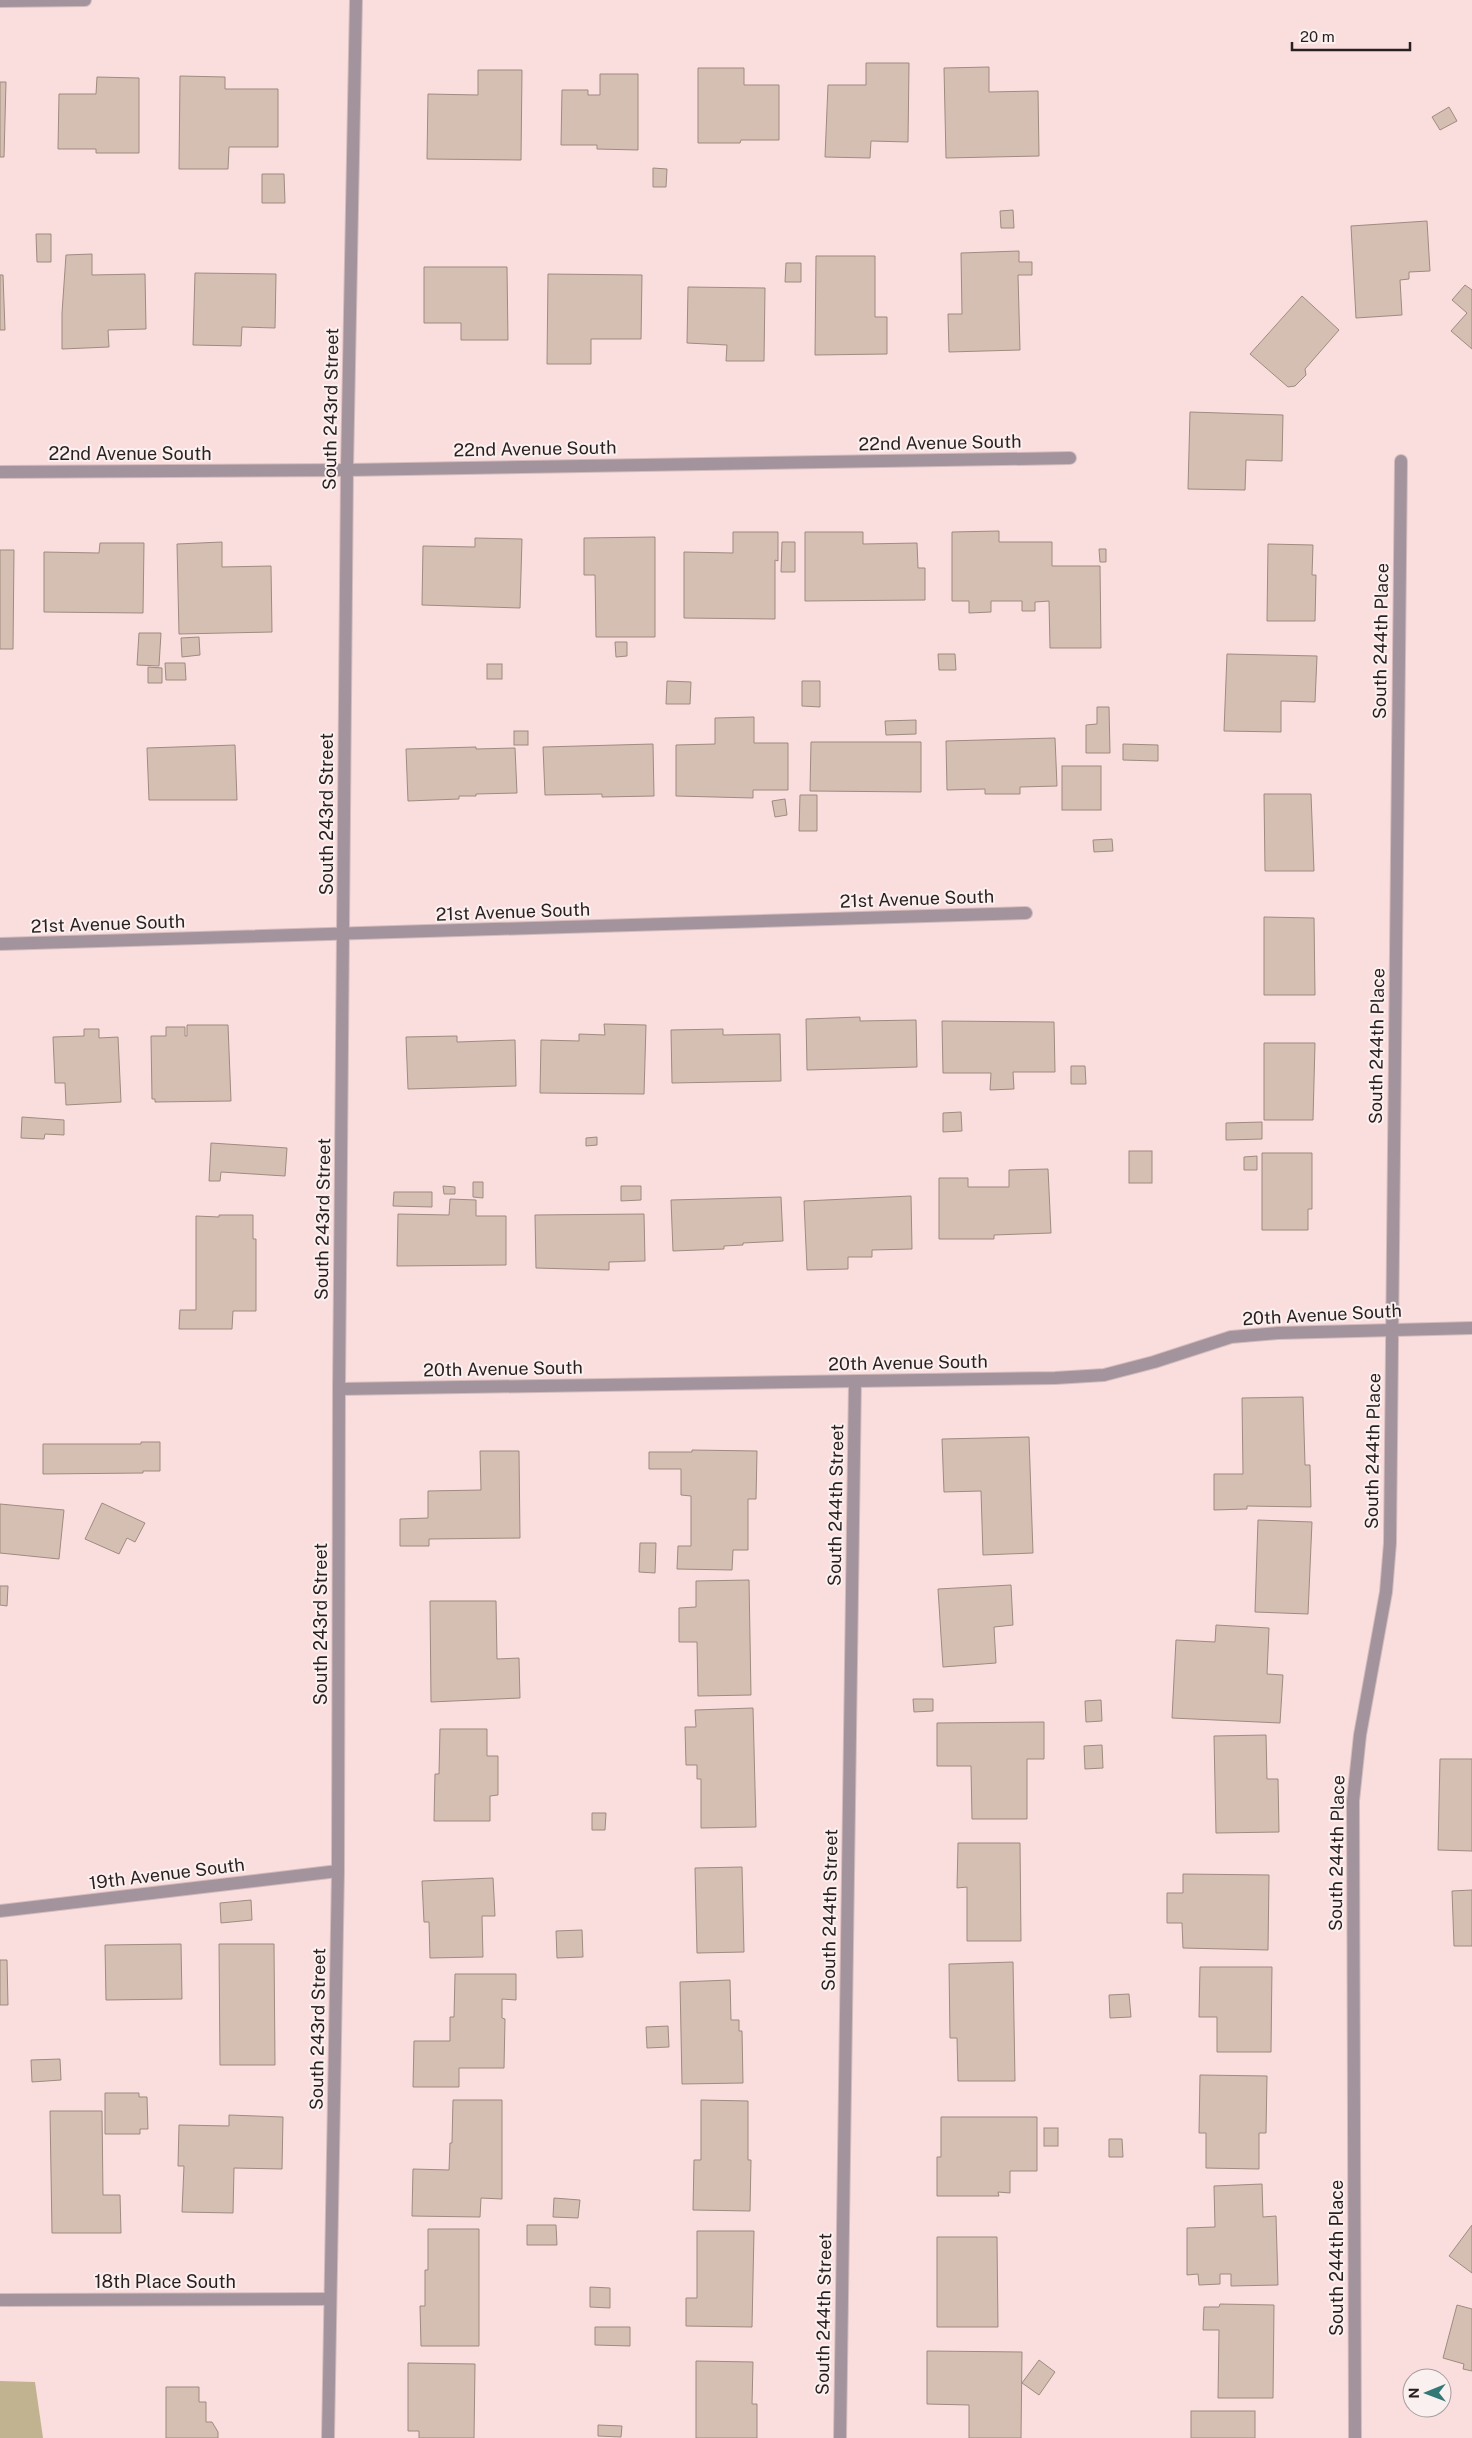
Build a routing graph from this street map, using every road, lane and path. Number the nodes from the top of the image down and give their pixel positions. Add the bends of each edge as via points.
1 (85, 0) edge
2 (356, 0) edge
3 (0, 2) edge
4 (1070, 458) dead end
5 (1400, 461) dead end
6 (347, 470) junction
7 (0, 472) edge
8 (1026, 913) dead end
9 (344, 935) junction
10 (0, 944) edge
11 (1472, 1328) edge
12 (1392, 1329) junction
13 (855, 1382) junction
14 (338, 1389) junction
15 (338, 1871) junction
16 (0, 1911) edge
17 (330, 2299) junction
18 (0, 2300) edge
19 (328, 2438) edge
20 (840, 2438) edge
21 (1355, 2438) edge

1 - 3 street
2 - 6 street, South 243rd Street
4 - 6 street, 22nd Avenue South
5 - 12 street, South 244th Place
6 - 7 street, 22nd Avenue South
6 - 9 street, South 243rd Street
8 - 9 street, 21st Avenue South
9 - 10 street, 21st Avenue South
9 - 14 street, South 243rd Street
11 - 12 street, 20th Avenue South
12 - 13 street, 20th Avenue South via 1231,1337 1104,1374
12 - 21 street, South 244th Place via 1390,1543 1386,1592 1360,1735 1353,1801
13 - 14 street, 20th Avenue South
13 - 20 street, South 244th Street
14 - 15 street, South 243rd Street
15 - 16 street, 19th Avenue South
15 - 17 street, South 243rd Street
17 - 18 street, 18th Place South
17 - 19 street, South 243rd Street

